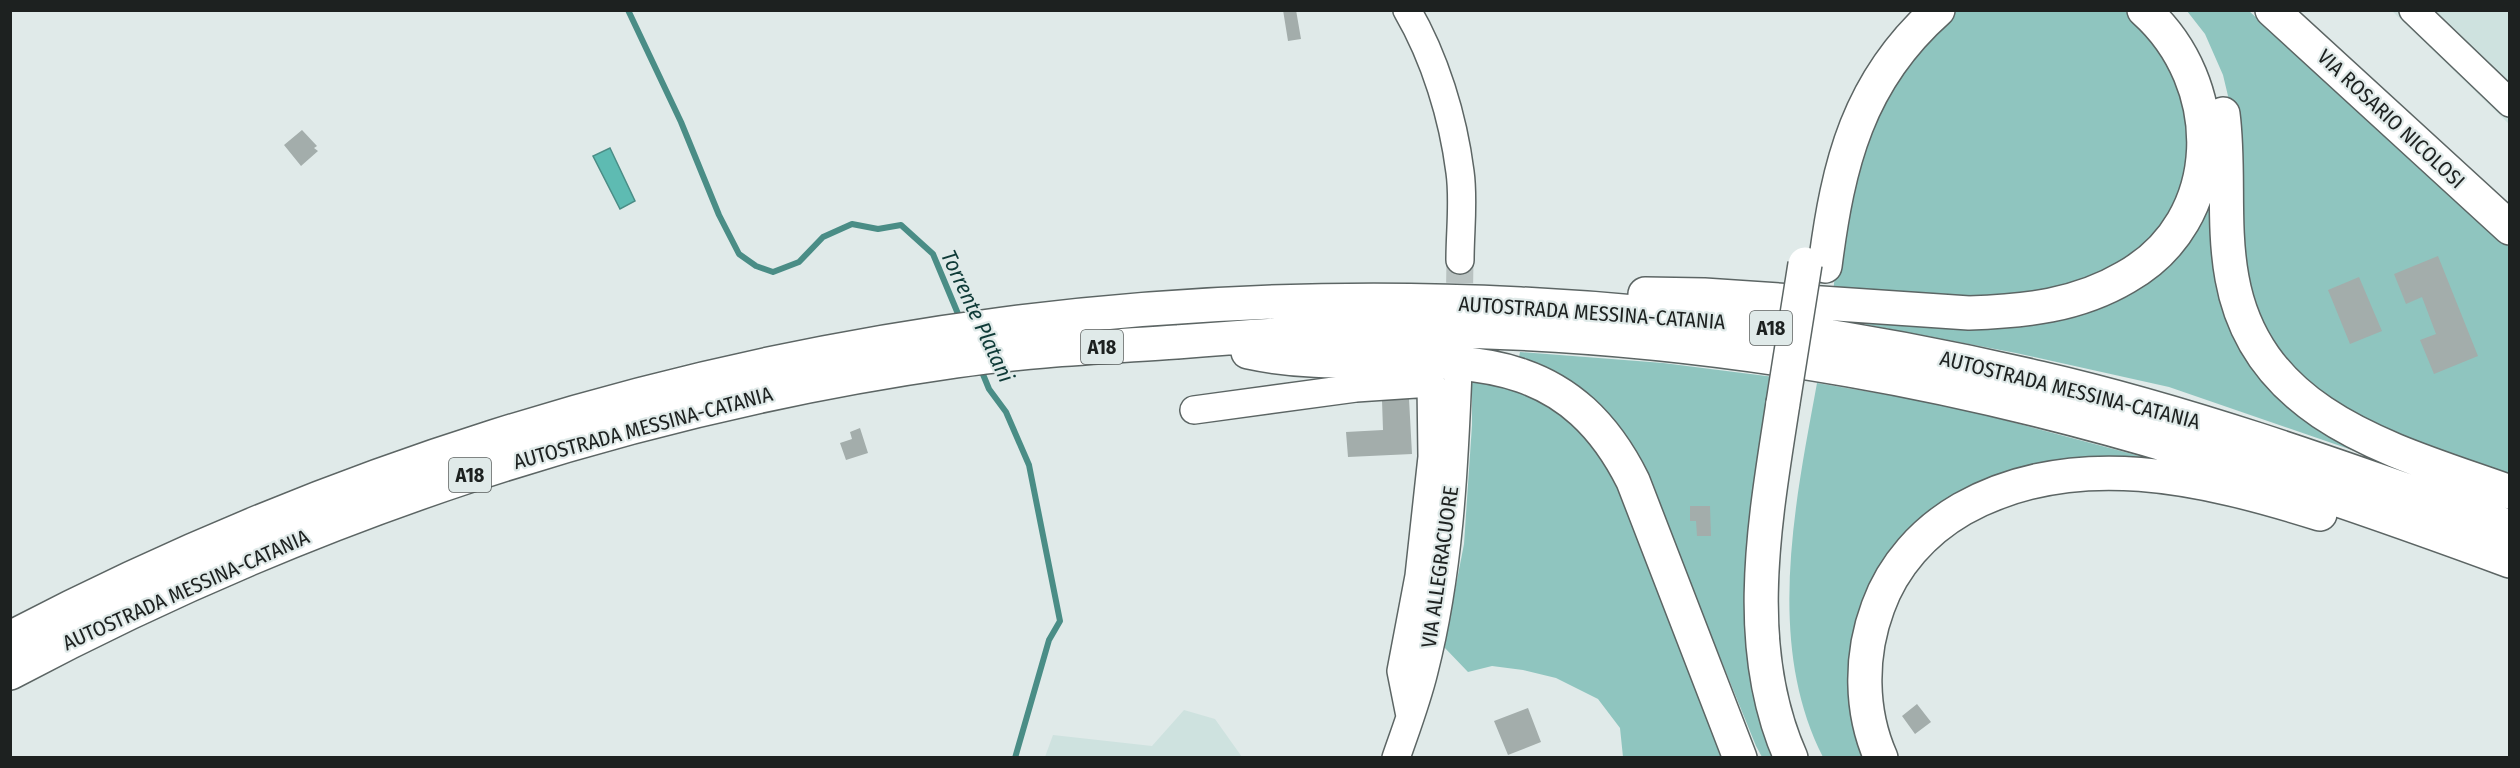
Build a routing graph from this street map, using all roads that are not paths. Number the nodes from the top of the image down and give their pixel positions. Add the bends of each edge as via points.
1 (1407, 10) edge
2 (1908, 10) edge
3 (1938, 10) edge
4 (2144, 10) edge
5 (2173, 10) edge
6 (2272, 10) edge
7 (2413, 10) edge
8 (2510, 103) edge
9 (2510, 228) edge
10 (1460, 260) tunnel mouth
11 (1815, 265) junction
12 (1333, 302) junction
13 (1009, 338) junction
14 (1193, 340) junction
15 (953, 346) junction
16 (1292, 357) junction
17 (1458, 371) dead end
18 (1793, 404) junction
19 (1194, 410) dead end
20 (2510, 492) edge
21 (2510, 527) edge
22 (2510, 561) edge
23 (2510, 576) edge
24 (10, 638) edge
25 (10, 673) edge
26 (1410, 716) junction
27 (1396, 758) edge
28 (1740, 758) edge
29 (1752, 758) edge
30 (1791, 758) edge
31 (1810, 758) edge
32 (1881, 758) edge

1 - 10 street via 1435,74 1452,130 1461,174
2 - 11 main road via 1875,47 1849,92 1822,171
3 - 11 main road via 1905,42 1869,97 1841,173
4 - 12 main road via 2174,43 2196,84 2204,128 2201,170 2187,216 2174,238 2152,260 2095,293 2059,305 1969,313 1704,295 1398,289
5 - 20 main road via 2191,32 2216,80 2225,130 2232,279 2255,342 2276,372 2324,416 2368,440
6 - 9 main road, VIA ROSARIO NICOLOSI
7 - 8 street
11 - 18 main road, bridge
12 - 13 main road, AUTOSTRADA MESSINA-CATANIA / A18 via 1166,307
12 - 21 main road, AUTOSTRADA MESSINA-CATANIA / A18 via 1498,302 1621,311 1773,328 1934,356 2039,377 2215,425
13 - 14 main road, AUTOSTRADA MESSINA-CATANIA / A18
13 - 15 main road, A18
14 - 16 main road via 1271,357
14 - 22 main road, AUTOSTRADA MESSINA-CATANIA / A18 via 1363,331 1494,333 1694,348 1847,370 2115,428 2291,481
15 - 24 main road, AUTOSTRADA MESSINA-CATANIA / A18 via 796,356 620,398 466,444 314,498 206,542
15 - 25 main road, AUTOSTRADA MESSINA-CATANIA / A18 via 870,374 695,411 475,473 217,571
16 - 28 main road via 1334,361 1406,359 1501,370 1538,381 1578,408 1611,443 1633,481
16 - 29 main road via 1335,349 1443,351 1503,360 1540,374 1592,409 1618,438 1640,478
17 - 26 street, VIA ALLEGRACUORE via 1448,540 1428,652
18 - 30 main road via 1769,497 1761,616 1769,690
18 - 31 main road via 1782,558 1781,639 1789,696
19 - 26 street via 1356,388 1431,383 1432,457 1419,576 1401,671
23 - 32 main road via 2284,503 2168,477 2092,472 2015,486 1973,503 1926,534 1892,576 1882,595 1868,639 1865,680 1868,718
26 - 27 street, VIA ALLEGRACUORE

